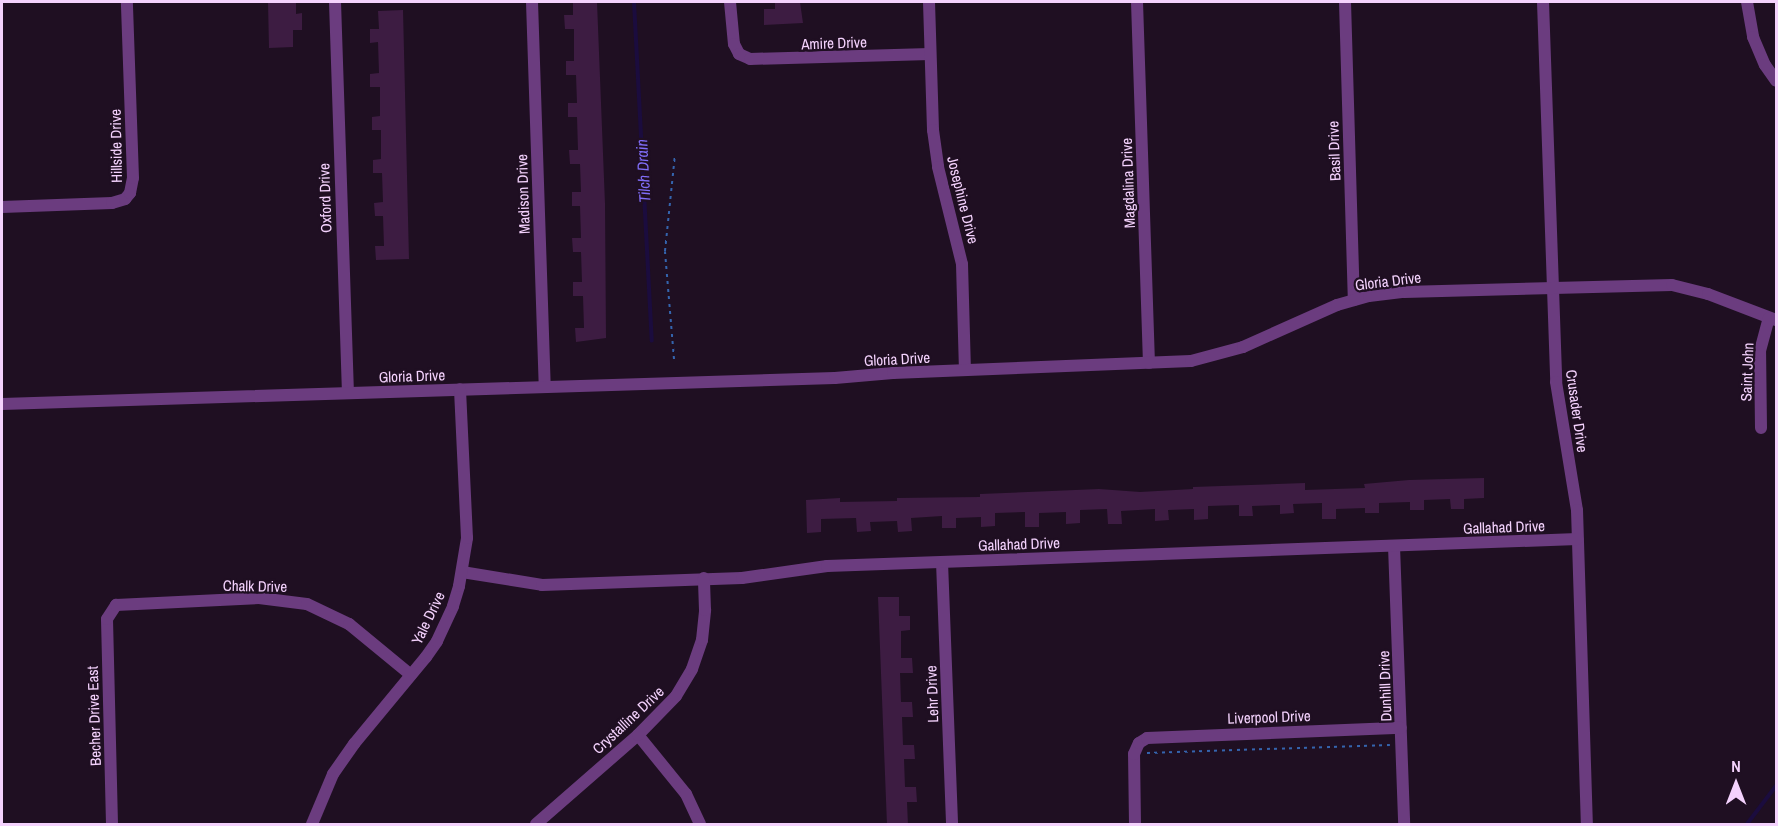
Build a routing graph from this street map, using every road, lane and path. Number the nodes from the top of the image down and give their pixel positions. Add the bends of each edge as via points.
1 (127, 2) edge
2 (335, 2) edge
3 (532, 2) edge
4 (730, 2) edge
5 (929, 2) edge
6 (1137, 2) edge
7 (1345, 2) edge
8 (1543, 2) edge
9 (1747, 2) edge
10 (930, 54) junction
11 (1776, 81) edge
12 (675, 155) dead end
13 (2, 207) edge
14 (1552, 287) junction
15 (1354, 300) junction
16 (1773, 319) edge
17 (674, 359) dead end
18 (1149, 363) junction
19 (965, 370) junction
20 (545, 386) junction
21 (460, 389) junction
22 (348, 393) junction
23 (2, 404) edge
24 (1761, 428) dead end
25 (1578, 539) junction
26 (1394, 546) junction
27 (942, 562) junction
28 (462, 572) junction
29 (705, 578) junction
30 (112, 608) joint
31 (411, 675) junction
32 (1401, 728) junction
33 (638, 735) junction
34 (1392, 745) dead end
35 (1140, 748) junction
36 (112, 825) edge
37 (312, 825) edge
38 (536, 825) edge
39 (699, 825) edge
40 (951, 825) edge
41 (1135, 825) edge
42 (1404, 825) edge
43 (1587, 825) edge

1 - 13 street, Hillside Drive via 133,178 130,193 112,204
2 - 22 street, Oxford Drive
3 - 20 street, Madison Drive
4 - 10 street, Amire Drive via 734,44 739,54 759,60
5 - 10 street, Josephine Drive
6 - 18 street, Magdalina Drive
7 - 15 street, Basil Drive
8 - 14 street, Crusader Drive
9 - 11 street via 1753,38
10 - 19 street, Josephine Drive via 938,168 962,264
12 - 17 path via 665,251
14 - 15 street, Gloria Drive via 1404,292
14 - 16 street, Gloria Drive via 1672,285
14 - 25 street, Crusader Drive via 1557,402 1575,494
15 - 18 street, Gloria Drive via 1226,353 1191,361
16 - 24 street, Saint John via 1760,351
18 - 19 street, Gloria Drive
19 - 20 street, Gloria Drive via 835,378
20 - 21 street, Gloria Drive
21 - 22 street, Gloria Drive
21 - 28 street, Yale Drive via 466,518
22 - 23 street, Gloria Drive
25 - 26 street, Gallahad Drive
25 - 43 street, Crusader Drive
26 - 27 street, Gallahad Drive
26 - 32 street, Dunhill Drive
27 - 29 street, Gallahad Drive via 826,566 758,576
27 - 40 street, Lehr Drive
28 - 29 street, Gallahad Drive via 542,585
28 - 31 street, Yale Drive via 446,624
29 - 33 street, Crystalline Drive via 704,624 698,655 676,696
30 - 31 street, Chalk Drive via 130,602 259,598 299,603 349,624
30 - 36 street, Becher Drive East via 107,619
31 - 37 street, Yale Drive via 343,759 325,789
32 - 35 street, Liverpool Drive via 1157,736
32 - 42 street, Dunhill Drive
33 - 38 street, Crystalline Drive
33 - 39 street via 682,788
34 - 35 path
35 - 41 street via 1133,763

